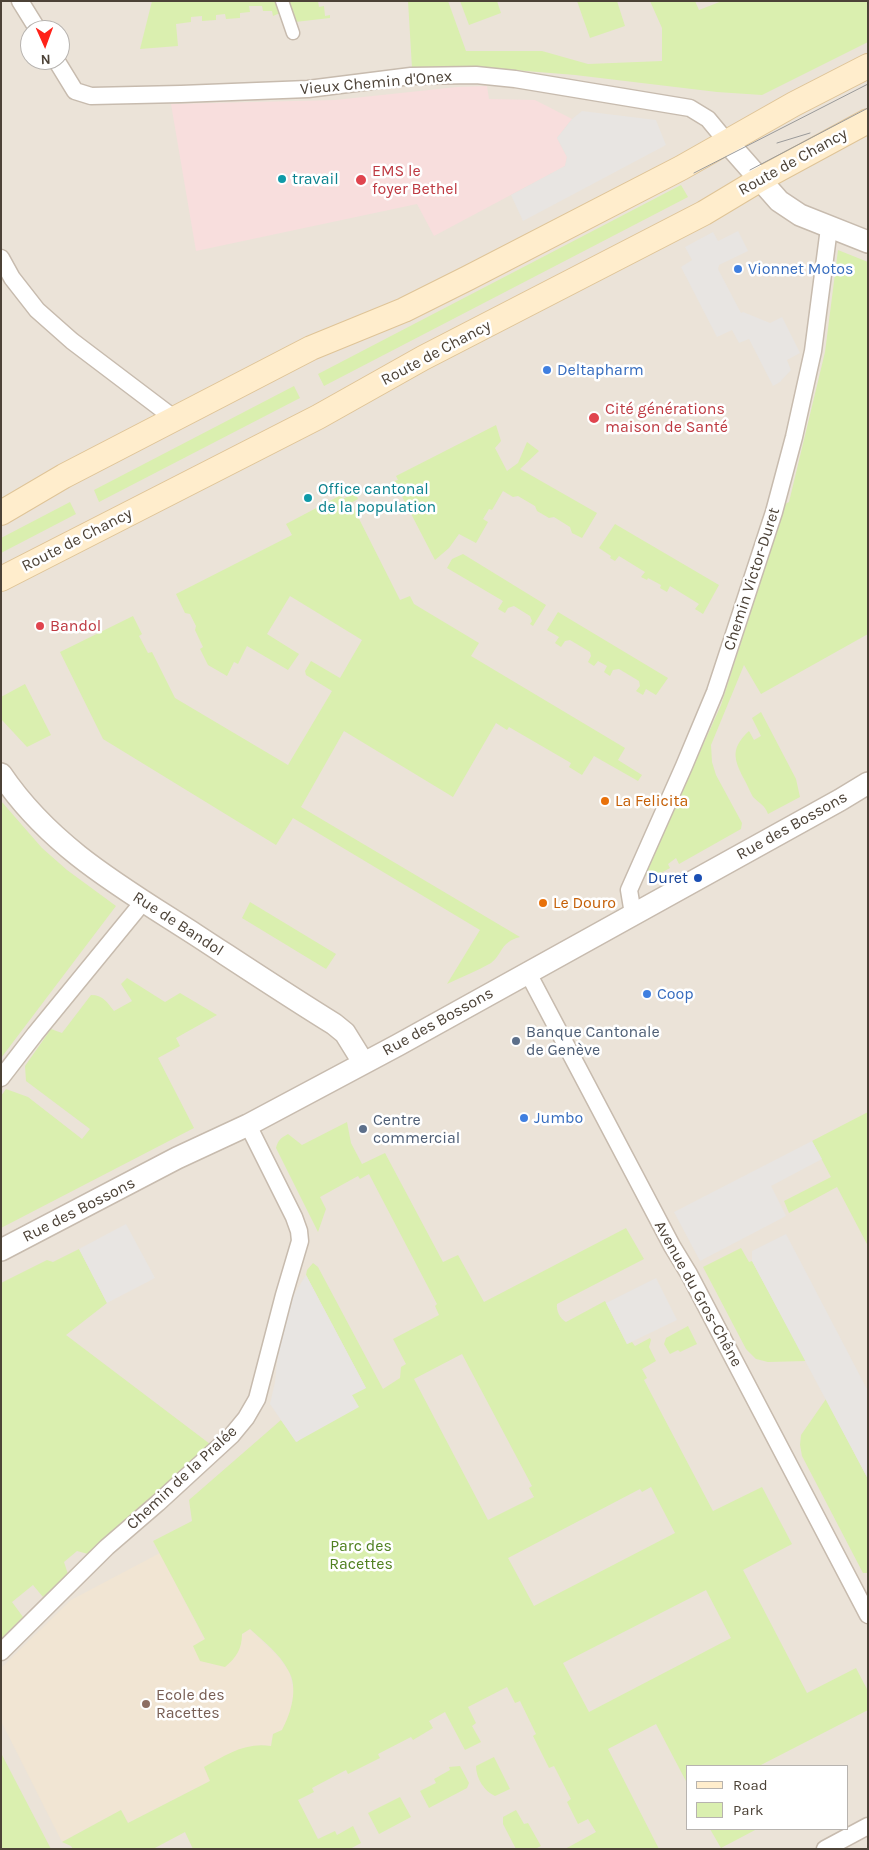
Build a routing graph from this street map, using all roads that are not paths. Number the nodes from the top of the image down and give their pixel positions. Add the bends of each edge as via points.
1 (20, 1) edge
2 (282, 1) edge
3 (32, 20) edge
4 (293, 33) dead end
5 (868, 66) edge
6 (62, 70) edge
7 (868, 121) edge
8 (727, 142) junction
9 (759, 180) junction
10 (829, 228) junction
11 (868, 242) edge
12 (1, 258) edge
13 (175, 419) junction
14 (1, 513) edge
15 (1, 579) edge
16 (1, 774) edge
17 (868, 783) edge
18 (143, 902) junction
19 (633, 914) junction
20 (528, 973) junction
21 (363, 1062) junction
22 (1, 1078) edge
23 (248, 1126) junction
24 (1, 1250) edge
25 (868, 1615) edge
26 (1, 1652) edge
27 (868, 1826) edge
28 (825, 1849) edge

1 - 3 street
2 - 4 street
5 - 8 main road
6 - 8 street, Vieux Chemin d'Onex via 75,91 92,96 308,89 411,76 476,75 515,79 690,108 708,119
7 - 9 main road, Route de Chancy
8 - 9 street
8 - 13 main road via 452,286 404,310 311,348
9 - 10 street via 779,201
9 - 15 main road, Route de Chancy via 704,213
10 - 11 street
10 - 19 street, Chemin Victor-Duret via 813,351 774,512 715,692 629,890
12 - 13 street via 37,310 72,341
13 - 14 main road via 64,476
16 - 18 street, Rue de Bandol via 29,812 63,844
17 - 19 street, Rue des Bossons
18 - 21 street, Rue de Bandol via 334,1024 345,1033
18 - 22 street
19 - 20 street, Rue des Bossons
20 - 21 street, Rue des Bossons
20 - 25 street, Avenue du Gros-Chêne
21 - 23 street, Rue des Bossons
23 - 24 street, Rue des Bossons via 177,1158
23 - 26 street, Chemin de la Pralée via 294,1217 300,1241 257,1399 232,1435 107,1547
27 - 28 street

